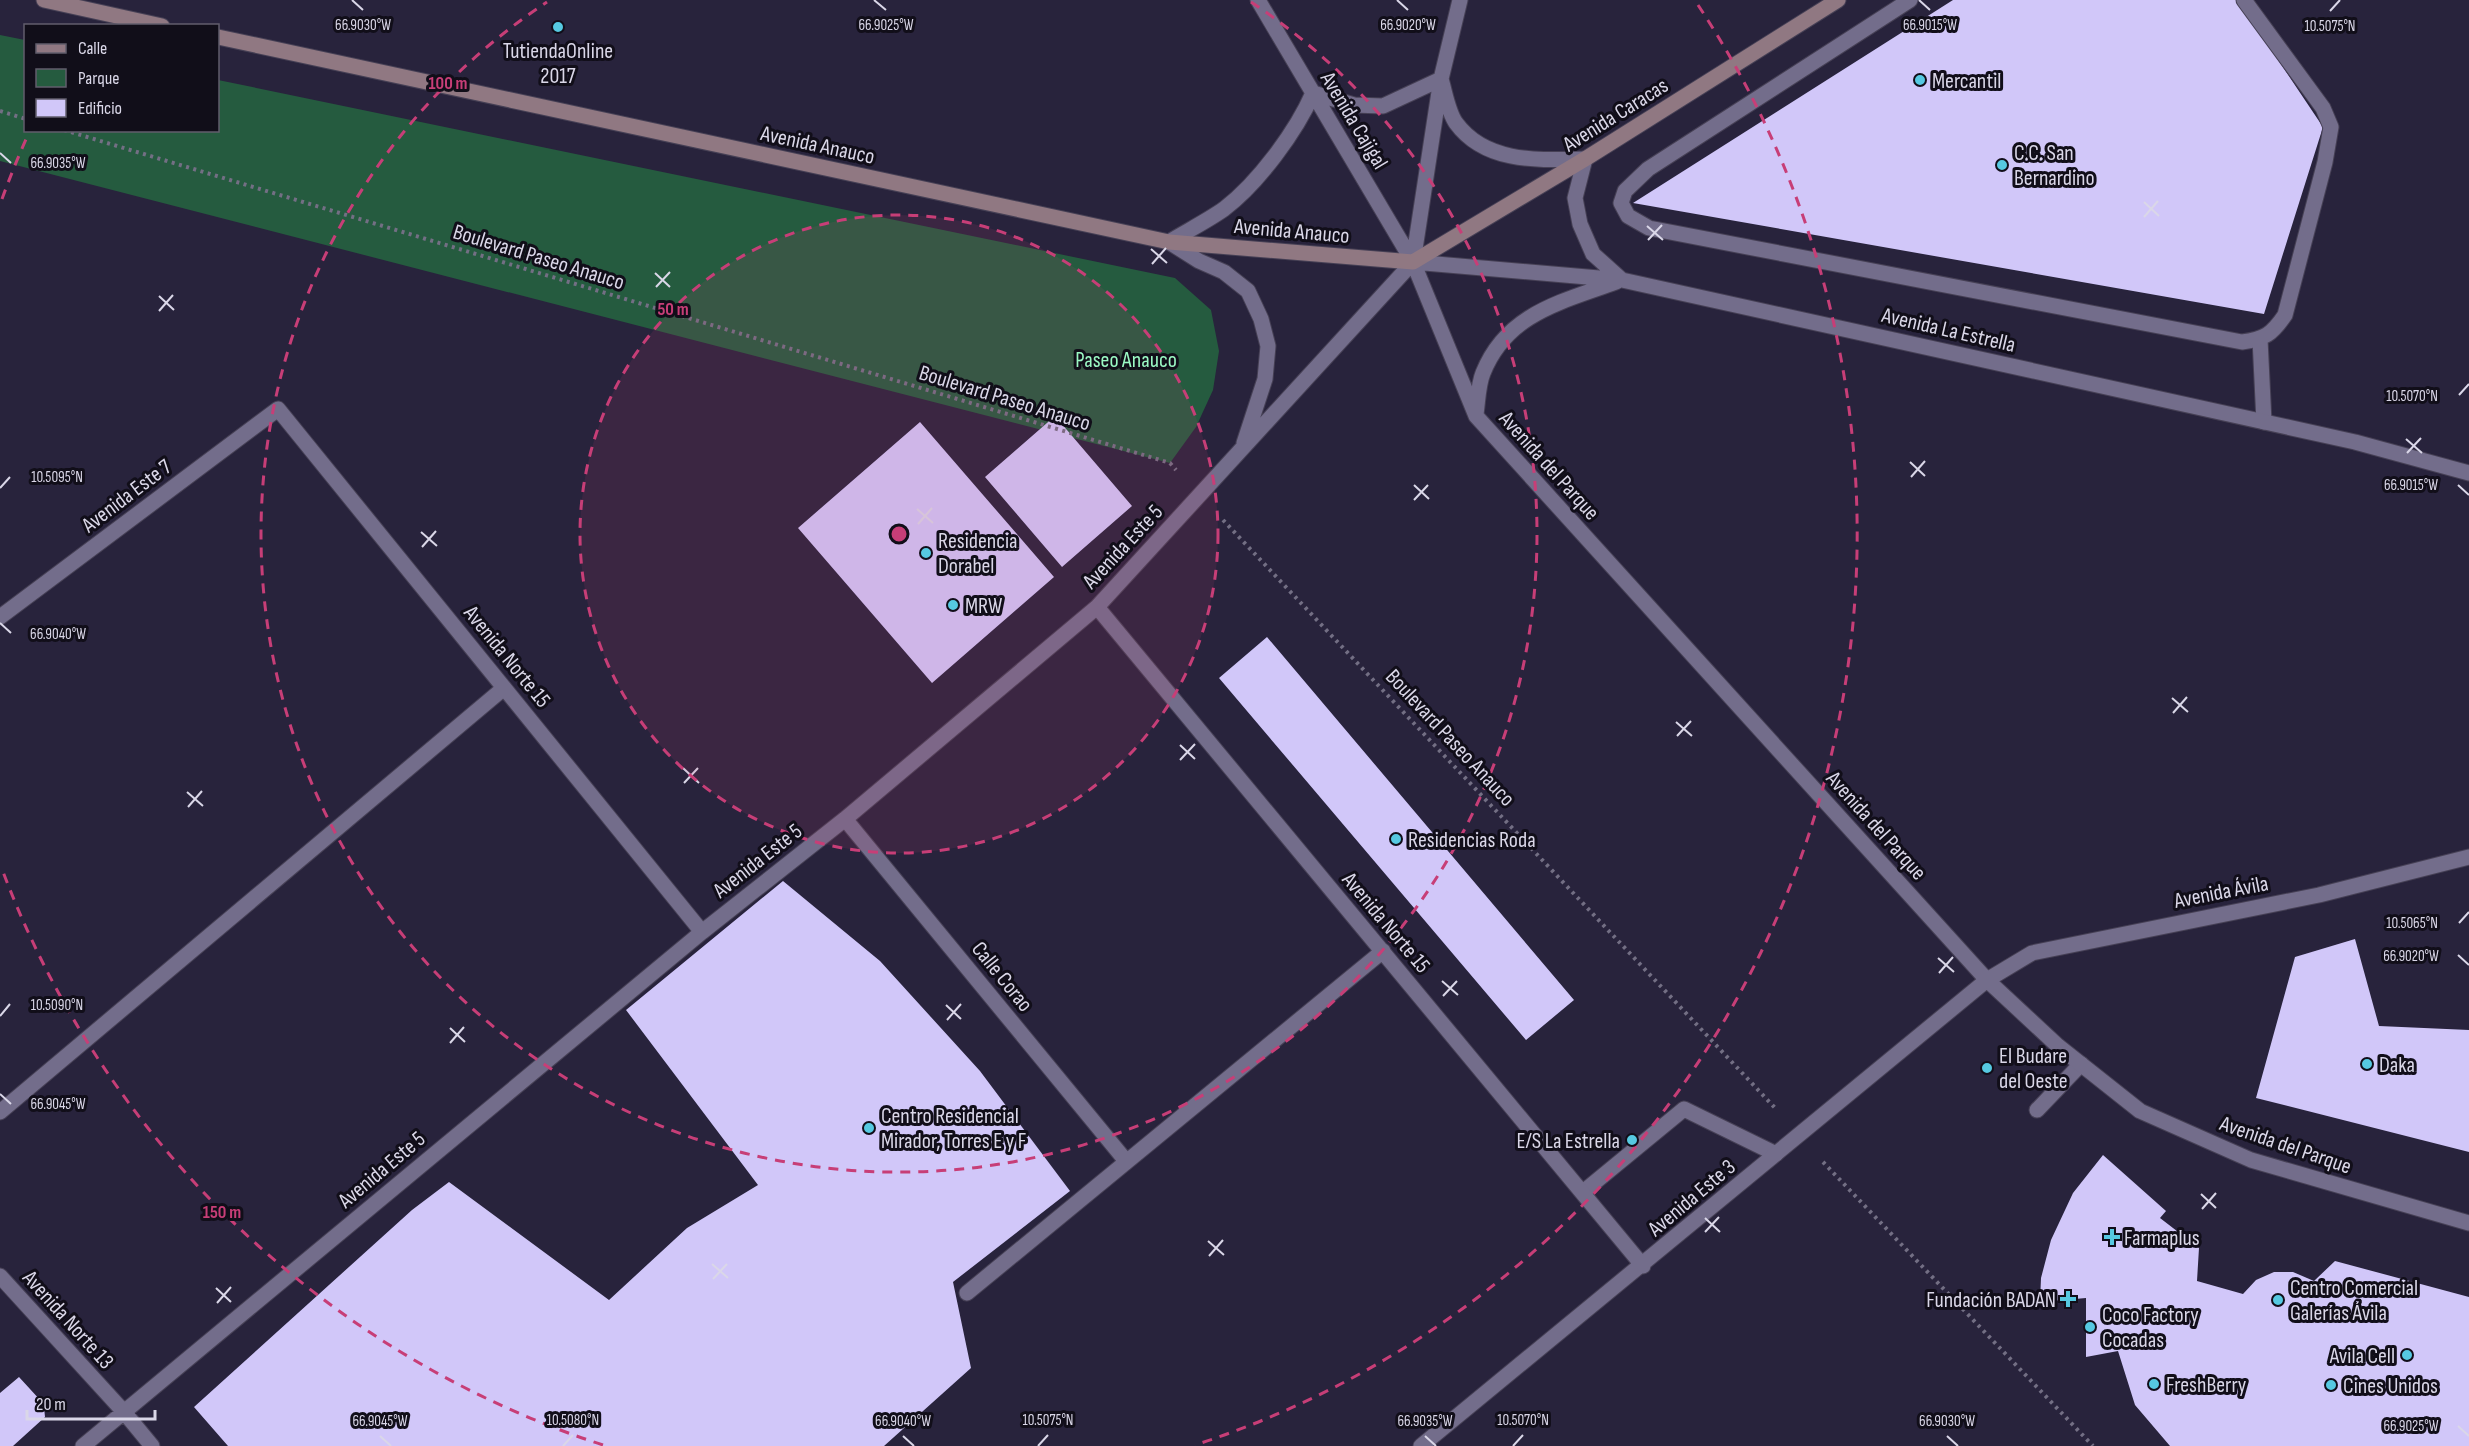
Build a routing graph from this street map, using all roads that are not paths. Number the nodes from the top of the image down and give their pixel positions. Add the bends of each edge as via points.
1 (44, 0) edge
2 (1258, 0) edge
3 (1460, 0) edge
4 (1838, 0) edge
5 (1910, 0) edge
6 (2244, 0) edge
7 (153, 24) edge
8 (219, 37) edge
9 (1441, 79) junction
10 (1313, 93) junction
11 (1585, 159) junction
12 (1169, 242) junction
13 (1413, 262) junction
14 (1622, 280) junction
15 (2260, 339) junction
16 (278, 409) joint
17 (1476, 416) junction
18 (2264, 422) junction
19 (1241, 450) junction
20 (2469, 473) edge
21 (1097, 607) junction
22 (0, 617) edge
23 (504, 688) junction
24 (845, 819) junction
25 (2469, 857) edge
26 (702, 932) junction
27 (1383, 951) junction
28 (1987, 980) junction
29 (2081, 1064) junction
30 (2037, 1110) dead end
31 (0, 1112) edge
32 (1776, 1154) junction
33 (1126, 1161) junction
34 (1583, 1192) junction
35 (2469, 1223) edge
36 (1643, 1266) junction
37 (0, 1276) edge
38 (967, 1293) dead end
39 (124, 1412) junction
40 (83, 1446) edge
41 (152, 1446) edge
42 (1421, 1446) edge

1 - 7 main road
2 - 10 street, Avenida Cajigal
3 - 9 street
4 - 11 main road, Avenida Caracas
5 - 15 street via 1648,169 1625,191 1621,203 1628,216 1649,228 2230,340
6 - 15 street via 2323,108 2331,127 2285,315 2275,330
8 - 12 main road, Avenida Anauco
9 - 10 street via 1383,106 1354,105
9 - 11 street via 1455,122 1486,148 1522,159
9 - 13 street
10 - 12 street via 1302,118 1248,188 1223,209
10 - 13 street, Avenida Cajigal
11 - 13 main road, Avenida Caracas
11 - 14 street via 1575,198 1580,224 1593,254
12 - 13 main road, Avenida Anauco
12 - 19 street via 1224,272 1248,291 1261,320 1268,346 1264,380
13 - 14 street, Avenida La Estrella
13 - 17 street, Avenida del Parque
13 - 19 street, Avenida Este 5
14 - 17 street via 1530,315 1498,344 1482,374
14 - 18 street, Avenida La Estrella
15 - 18 street
16 - 22 street, Avenida Este 7
16 - 23 street, Avenida Norte 15
17 - 28 street, Avenida del Parque
18 - 20 street, Avenida La Estrella
19 - 21 street, Avenida Este 5
21 - 24 street, Avenida Este 5
21 - 27 street, Avenida Norte 15
23 - 26 street, Avenida Norte 15
23 - 31 street
24 - 26 street, Avenida Este 5
24 - 33 street, Calle Corao
25 - 28 street, Avenida Ávila via 2319,895 2032,953
26 - 39 street, Avenida Este 5
27 - 33 street
27 - 34 street, Avenida Norte 15
28 - 29 street, Avenida del Parque
28 - 32 street, Avenida Este 3
29 - 30 street
29 - 35 street, Avenida del Parque via 2140,1112 2251,1160
32 - 34 street via 1684,1109
32 - 36 street, Avenida Este 3
33 - 38 street
34 - 36 street, Avenida Norte 15
36 - 42 street, Avenida Este 3
37 - 39 street, Avenida Norte 13
39 - 40 street, Avenida Este 5
39 - 41 street, Avenida Norte 13

